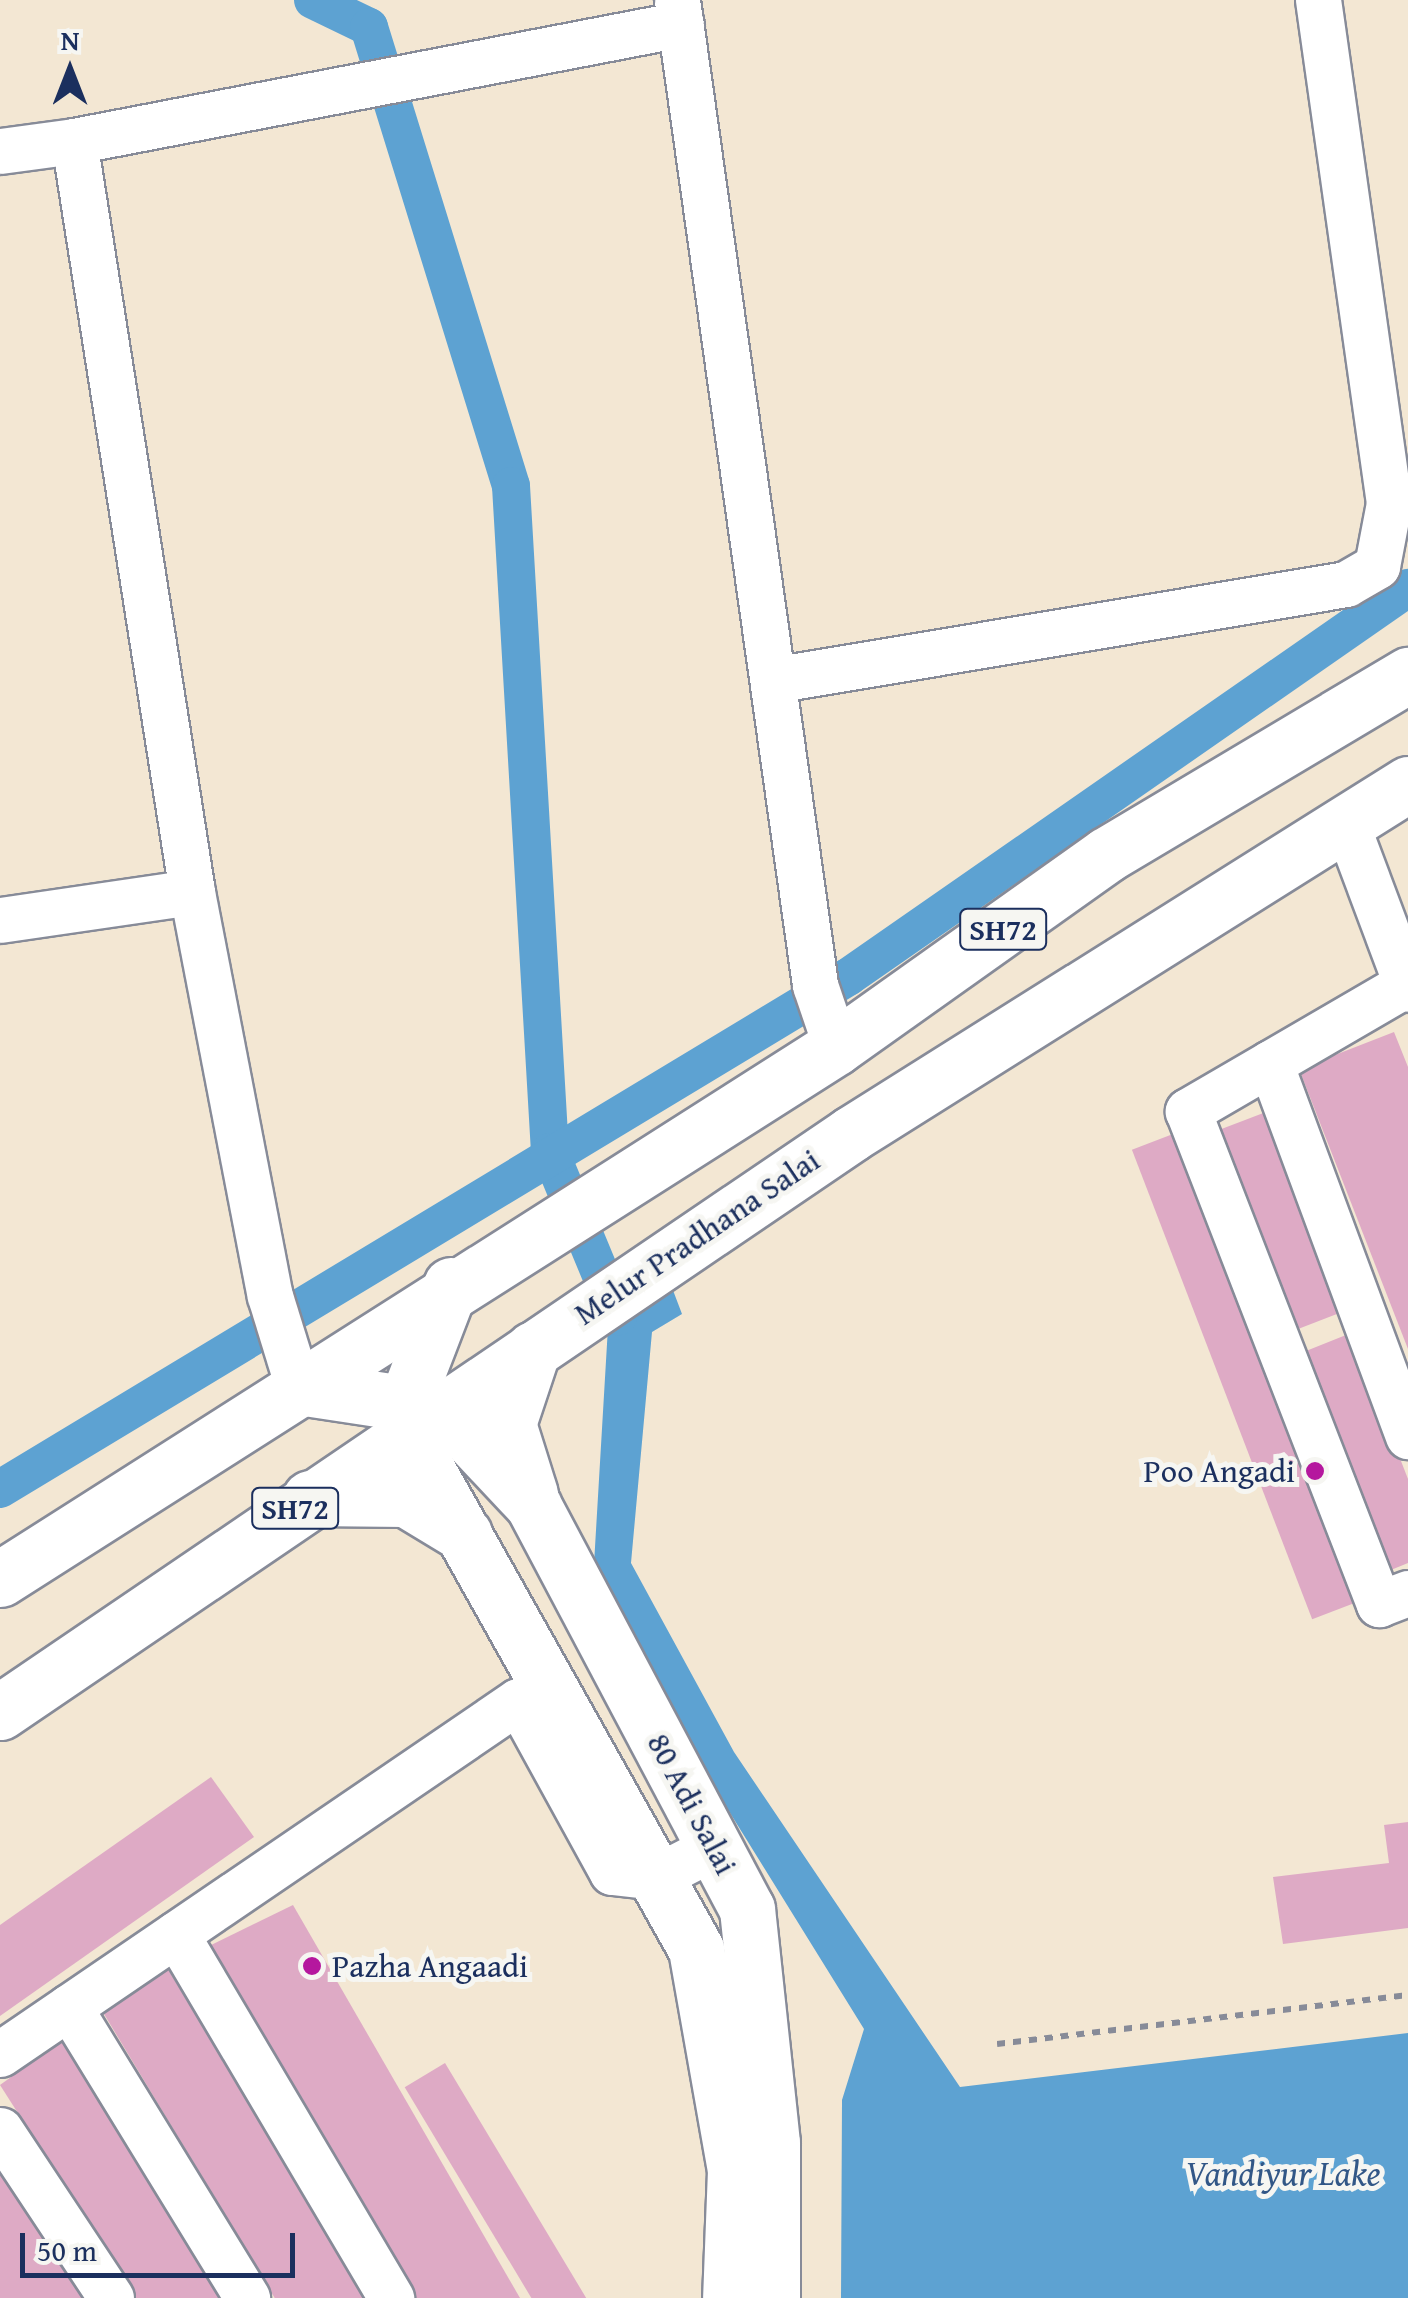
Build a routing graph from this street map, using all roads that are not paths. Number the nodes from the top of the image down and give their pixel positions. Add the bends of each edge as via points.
1 (1318, 0) edge
2 (679, 12) edge
3 (74, 141) junction
4 (0, 150) edge
5 (1408, 675) edge
6 (779, 679) junction
7 (1408, 784) edge
8 (1346, 823) junction
9 (192, 892) junction
10 (0, 920) edge
11 (1407, 985) edge
12 (836, 1047) junction
13 (1270, 1063) junction
14 (452, 1284) junction
15 (533, 1349) junction
16 (292, 1374) junction
17 (418, 1415) junction
18 (1408, 1436) edge
19 (310, 1498) junction
20 (534, 1505) junction
21 (471, 1538) junction
22 (0, 1580) edge
23 (1408, 1593) edge
24 (0, 1712) edge
25 (714, 1847) junction
26 (656, 1877) junction
27 (176, 1934) junction
28 (69, 2007) junction
29 (0, 2054) edge
30 (0, 2130) edge
31 (111, 2298) edge
32 (247, 2298) edge
33 (390, 2298) edge
34 (730, 2298) edge
35 (772, 2298) edge

1 - 6 street via 1389,503 1376,566 1346,584
2 - 3 street
2 - 6 street
3 - 4 street
3 - 9 street
5 - 12 main road, SH72 via 1106,855
6 - 12 street via 815,985
7 - 8 main road, Melur Pradhana Salai / SH72
8 - 11 street
8 - 15 main road, Melur Pradhana Salai / SH72
9 - 10 street
9 - 16 street via 270,1296
11 - 13 street
12 - 14 main road, SH72
13 - 18 street
13 - 23 street via 1188,1111 1379,1604
14 - 16 main road, SH72
14 - 17 main road
15 - 17 main road, Melur Pradhana Salai / SH72
15 - 20 main road via 508,1424
16 - 17 main road
16 - 22 main road, SH72
17 - 19 main road, Melur Pradhana Salai / SH72
17 - 20 main road, 80 Adi Salai
17 - 21 main road, 80 Adi Salai
19 - 21 main road via 406,1499
19 - 24 main road, Melur Pradhana Salai / SH72
20 - 25 main road, 80 Adi Salai
21 - 26 main road, 80 Adi Salai
25 - 26 street
25 - 35 main road, 80 Adi Salai via 747,1909 772,2143
26 - 27 street via 612,1872 518,1701
26 - 34 main road, 80 Adi Salai via 696,1949 736,2170
27 - 28 street
27 - 33 street
28 - 29 street
28 - 32 street
30 - 31 street

